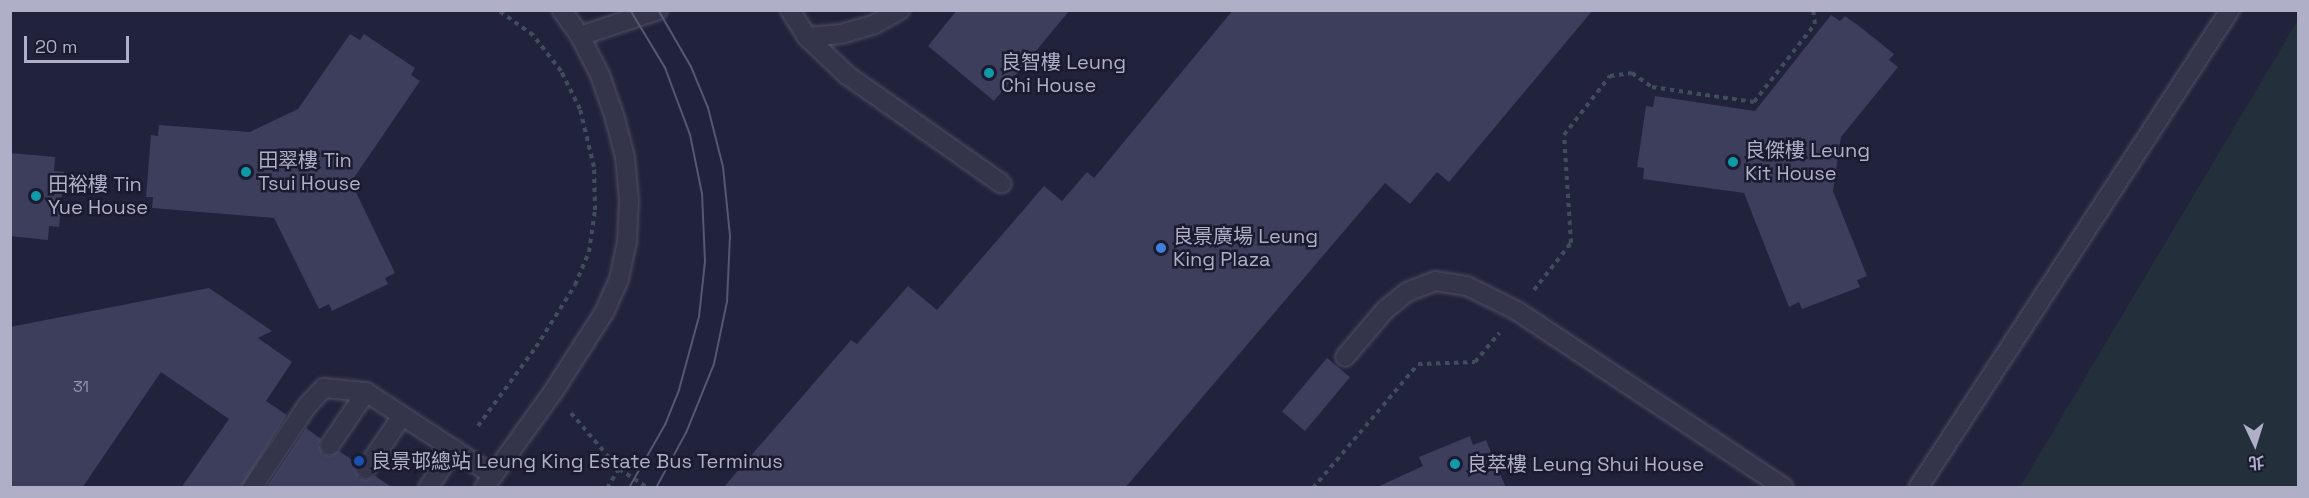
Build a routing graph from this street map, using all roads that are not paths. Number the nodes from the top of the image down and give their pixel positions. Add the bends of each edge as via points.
1 (562, 10) edge
2 (658, 10) edge
3 (790, 10) edge
4 (900, 10) edge
5 (2230, 10) edge
6 (580, 36) junction
7 (807, 37) junction
8 (1002, 184) dead end
9 (1345, 357) dead end
10 (366, 392) junction
11 (402, 416) junction
12 (330, 445) dead end
13 (454, 449) junction
14 (366, 470) dead end
15 (488, 481) edge
16 (252, 488) edge
17 (428, 488) edge
18 (1784, 488) edge
19 (1918, 488) edge

1 - 6 street
2 - 6 street
3 - 7 street
4 - 7 street via 873,25 841,34
5 - 19 street
6 - 15 street via 600,75 625,157 627,242 619,279 604,313 553,393
7 - 8 street via 847,75
9 - 18 street via 1385,310 1407,292 1435,281 1467,286 1517,310
10 - 11 street
10 - 12 street
10 - 16 street via 324,388 307,406
11 - 13 street
11 - 14 street
13 - 15 street
13 - 17 street

